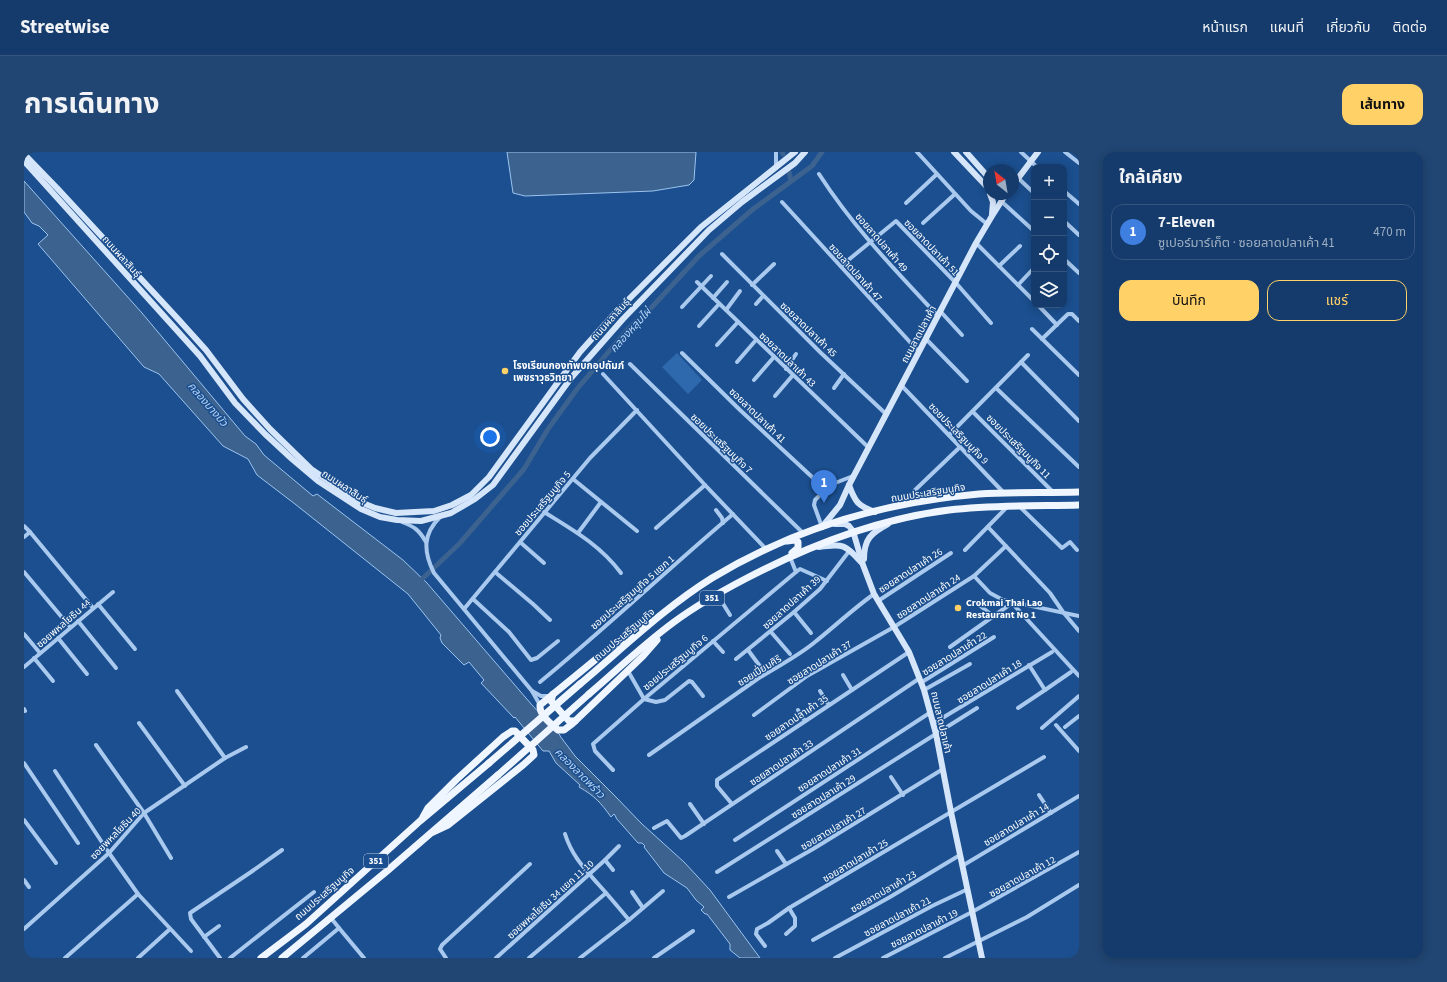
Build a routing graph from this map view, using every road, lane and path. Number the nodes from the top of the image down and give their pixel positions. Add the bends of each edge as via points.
1 (776, 152) edge
2 (795, 152) edge
3 (805, 152) edge
4 (918, 152) edge
5 (954, 152) edge
6 (966, 152) edge
7 (1021, 152) edge
8 (1038, 152) edge
9 (1065, 152) edge
10 (24, 154) edge
11 (1031, 161) junction
12 (24, 162) edge
13 (1079, 163) edge
14 (1034, 164) edge
15 (776, 168) junction
16 (983, 171) edge
17 (819, 174) dead end
18 (937, 174) junction
19 (1019, 175) edge
20 (1019, 180) edge
21 (983, 184) edge
22 (1031, 190) edge
23 (955, 194) junction
24 (1067, 194) edge
25 (992, 200) edge
26 (1001, 201) joint
27 (782, 202) dead end
28 (906, 203) dead end
29 (1079, 204) edge
30 (992, 216) junction
31 (923, 223) dead end
32 (987, 224) junction
33 (1067, 224) edge
34 (1031, 228) edge
35 (1079, 235) edge
36 (870, 243) junction
37 (976, 243) junction
38 (1020, 246) dead end
39 (722, 254) dead end
40 (1067, 262) edge
41 (774, 264) dead end
42 (841, 266) junction
43 (999, 266) junction
44 (1031, 271) edge
45 (1079, 273) edge
46 (711, 276) dead end
47 (697, 282) dead end
48 (727, 282) dead end
49 (956, 283) junction
50 (752, 285) junction
51 (1018, 285) junction
52 (701, 286) junction
53 (740, 291) dead end
54 (763, 296) junction
55 (713, 298) junction
56 (1031, 298) edge
57 (719, 304) junction
58 (756, 304) dead end
59 (682, 307) dead end
60 (1041, 308) edge
61 (726, 310) junction
62 (940, 314) junction
63 (179, 320) junction
64 (1079, 320) edge
65 (738, 322) junction
66 (991, 323) dead end
67 (1057, 325) junction
68 (172, 326) junction
69 (699, 326) dead end
70 (1032, 329) dead end
71 (962, 335) dead end
72 (926, 338) junction
73 (756, 340) junction
74 (1042, 340) junction
75 (717, 345) dead end
76 (682, 352) dead end
77 (919, 352) junction
78 (796, 354) dead end
79 (1028, 355) dead end
80 (774, 357) junction
81 (737, 362) dead end
82 (1021, 362) junction
83 (630, 364) dead end
84 (786, 369) junction
85 (603, 374) dead end
86 (844, 374) junction
87 (793, 375) junction
88 (1079, 375) edge
89 (754, 380) dead end
90 (967, 381) dead end
91 (901, 386) junction
92 (834, 388) dead end
93 (996, 388) junction
94 (775, 396) dead end
95 (637, 410) junction
96 (974, 412) junction
97 (886, 414) junction
98 (1079, 421) edge
99 (949, 435) junction
100 (960, 447) junction
101 (869, 448) junction
102 (1079, 467) edge
103 (854, 476) junction
104 (573, 479) junction
105 (705, 485) junction
106 (849, 485) junction
107 (825, 489) junction
108 (914, 491) dead end
109 (1054, 492) junction
110 (1079, 492) edge
111 (1004, 493) junction
112 (601, 502) junction
113 (1079, 505) edge
114 (1008, 506) junction
115 (1019, 506) junction
116 (716, 510) dead end
117 (544, 512) junction
118 (875, 512) junction
119 (733, 514) junction
120 (440, 516) junction
121 (397, 520) junction
122 (896, 520) junction
123 (723, 523) junction
124 (825, 525) junction
125 (24, 526) edge
126 (988, 527) junction
127 (656, 528) dead end
128 (637, 531) dead end
129 (853, 531) junction
130 (30, 532) junction
131 (578, 533) junction
132 (803, 533) junction
133 (24, 537) edge
134 (520, 542) junction
135 (426, 543) junction
136 (1006, 546) junction
137 (768, 548) junction
138 (807, 548) junction
139 (850, 550) junction
140 (965, 550) dead end
141 (1077, 550) dead end
142 (951, 553) dead end
143 (790, 556) junction
144 (544, 563) dead end
145 (773, 564) junction
146 (863, 565) junction
147 (24, 572) edge
148 (495, 572) junction
149 (796, 572) junction
150 (621, 573) dead end
151 (974, 576) junction
152 (827, 581) junction
153 (112, 592) dead end
154 (717, 594) junction
155 (874, 594) junction
156 (473, 599) junction
157 (878, 601) junction
158 (1012, 603) junction
159 (98, 604) junction
160 (978, 604) dead end
161 (93, 608) junction
162 (464, 609) junction
163 (794, 612) junction
164 (1063, 612) junction
165 (730, 615) dead end
166 (993, 616) junction
167 (1079, 616) edge
168 (550, 620) dead end
169 (655, 620) junction
170 (78, 621) junction
171 (894, 627) junction
172 (70, 628) junction
173 (664, 630) junction
174 (1079, 631) edge
175 (771, 632) junction
176 (811, 633) dead end
177 (24, 634) edge
178 (994, 637) dead end
179 (58, 638) junction
180 (713, 641) junction
181 (558, 642) dead end
182 (950, 647) dead end
183 (135, 649) dead end
184 (748, 650) junction
185 (723, 652) dead end
186 (909, 652) junction
187 (1052, 652) dead end
188 (40, 653) junction
189 (790, 654) dead end
190 (34, 658) junction
191 (736, 659) dead end
192 (970, 664) dead end
193 (1029, 665) junction
194 (24, 667) edge
195 (116, 668) dead end
196 (762, 669) dead end
197 (628, 671) junction
198 (1071, 672) dead end
199 (87, 674) dead end
200 (843, 675) dead end
201 (1079, 676) edge
202 (921, 680) junction
203 (53, 681) dead end
204 (540, 682) dead end
205 (177, 690) dead end
206 (852, 690) junction
207 (924, 690) junction
208 (1045, 690) junction
209 (532, 691) junction
210 (820, 691) dead end
211 (552, 695) junction
212 (703, 696) dead end
213 (1079, 696) edge
214 (644, 699) junction
215 (540, 705) junction
216 (829, 705) junction
217 (977, 708) dead end
218 (1018, 708) dead end
219 (798, 710) dead end
220 (931, 712) junction
221 (754, 715) dead end
222 (1079, 716) edge
223 (576, 721) junction
224 (805, 721) junction
225 (140, 723) dead end
226 (934, 723) junction
227 (1056, 726) dead end
228 (1042, 728) dead end
229 (1066, 728) dead end
230 (936, 734) junction
231 (96, 745) dead end
232 (246, 747) dead end
233 (1079, 751) edge
234 (649, 755) dead end
235 (1044, 757) dead end
236 (225, 758) junction
237 (24, 763) edge
238 (943, 769) junction
239 (613, 770) dead end
240 (55, 771) dead end
241 (891, 777) dead end
242 (185, 786) junction
243 (903, 794) junction
244 (1040, 795) dead end
245 (1079, 796) edge
246 (690, 804) dead end
247 (732, 804) junction
248 (951, 812) junction
249 (144, 813) junction
250 (1051, 813) junction
251 (24, 820) edge
252 (422, 820) junction
253 (704, 824) junction
254 (654, 828) dead end
255 (433, 832) junction
256 (565, 834) dead end
257 (735, 840) dead end
258 (78, 843) dead end
259 (619, 846) dead end
260 (282, 850) dead end
261 (777, 851) dead end
262 (1079, 852) edge
263 (109, 853) junction
264 (960, 855) junction
265 (171, 858) dead end
266 (605, 860) junction
267 (56, 863) dead end
268 (530, 864) dead end
269 (786, 864) junction
270 (962, 866) junction
271 (613, 870) dead end
272 (717, 872) dead end
273 (588, 875) junction
274 (24, 880) edge
275 (1079, 885) edge
276 (29, 887) dead end
277 (968, 889) junction
278 (662, 891) dead end
279 (314, 892) dead end
280 (632, 892) dead end
281 (138, 894) junction
282 (606, 894) junction
283 (729, 897) dead end
284 (643, 908) junction
285 (789, 908) junction
286 (972, 912) junction
287 (331, 918) junction
288 (629, 920) junction
289 (219, 926) dead end
290 (339, 928) junction
291 (24, 929) edge
292 (170, 929) junction
293 (693, 931) dead end
294 (786, 934) dead end
295 (204, 937) junction
296 (813, 940) dead end
297 (979, 941) junction
298 (764, 946) dead end
299 (191, 951) dead end
300 (65, 958) edge
301 (138, 958) edge
302 (220, 958) edge
303 (230, 958) edge
304 (261, 958) edge
305 (282, 958) edge
306 (303, 958) edge
307 (364, 958) edge
308 (446, 958) edge
309 (496, 958) edge
310 (529, 958) edge
311 (580, 958) edge
312 (654, 958) edge
313 (835, 958) edge
314 (883, 958) edge
315 (945, 958) edge
316 (982, 958) edge

1 - 15 street
2 - 15 main road, ถนนผลาสินธุ์
3 - 120 main road, ถนนผลาสินธุ์ via 795,163 708,230 623,319 571,378 493,484 475,499 451,513
4 - 18 street
5 - 21 main road
6 - 16 main road
7 - 11 street
8 - 11 main road
9 - 13 street
10 - 63 main road, ถนนผลาสินธุ์
11 - 14 street
11 - 19 main road
12 - 68 main road, ถนนผลาสินธุ์
15 - 63 main road, ถนนผลาสินธุ์ via 701,227 616,312 580,352 489,477 471,495 452,505 434,510 396,513 375,508 358,501 311,469 243,399 206,350
17 - 36 street, ซอยลาดปลาเค้า 49 via 832,195
18 - 23 street
18 - 28 street
20 - 22 street
23 - 31 street
23 - 32 street
24 - 29 street
25 - 30 main road
26 - 30 main road, ถนนลาดปลาเค้า
26 - 34 street
27 - 42 street, ซอยลาดปลาเค้า 47
30 - 32 main road, ถนนลาดปลาเค้า
32 - 37 main road, ถนนลาดปลาเค้า
33 - 35 street
36 - 42 street, ซอยลาดปลาเค้า 51
36 - 49 street, ซอยลาดปลาเค้า 51 via 896,221
36 - 62 street, ซอยลาดปลาเค้า 49
37 - 43 street
37 - 49 main road, ถนนลาดปลาเค้า
38 - 43 street
39 - 50 street, ซอยลาดปลาเค้า 45
40 - 45 street
41 - 50 street
42 - 77 street, ซอยลาดปลาเค้า 47
43 - 51 street
44 - 51 street
46 - 52 street
47 - 52 street, ซอยลาดปลาเค้า 43
48 - 55 street
49 - 62 main road, ถนนลาดปลาเค้า
49 - 66 street
50 - 54 street, ซอยลาดปลาเค้า 45
51 - 56 street
52 - 55 street, ซอยลาดปลาเค้า 43
52 - 59 street
53 - 61 street
54 - 58 street
54 - 86 street, ซอยลาดปลาเค้า 45
55 - 57 street, ซอยลาดปลาเค้า 43
57 - 61 street, ซอยลาดปลาเค้า 43
57 - 69 street
60 - 67 street
61 - 65 street, ซอยลาดปลาเค้า 43
62 - 71 street, ซอยลาดปลาเค้า 49
62 - 72 main road, ถนนลาดปลาเค้า
63 - 68 main road
64 - 67 street via 1070,314
65 - 73 street, ซอยลาดปลาเค้า 43
65 - 75 street
67 - 74 street
68 - 121 main road, ถนนผลาสินธุ์ via 200,356 235,403 318,482 361,510
70 - 74 street
72 - 77 main road, ถนนลาดปลาเค้า
72 - 90 street
73 - 80 street, ซอยลาดปลาเค้า 43
73 - 81 street
74 - 88 street
76 - 107 street, ซอยลาดปลาเค้า 41
77 - 91 main road, ถนนลาดปลาเค้า
78 - 84 street
79 - 82 street
80 - 84 street, ซอยลาดปลาเค้า 43
80 - 89 street
82 - 93 street
82 - 98 street
83 - 132 street, ซอยประเสริฐมนูกิจ 7
84 - 87 street, ซอยลาดปลาเค้า 43
85 - 95 street
86 - 92 street
86 - 97 street, ซอยลาดปลาเค้า 45
87 - 94 street
87 - 101 street, ซอยลาดปลาเค้า 43
91 - 97 main road, ถนนลาดปลาเค้า
91 - 99 street, ซอยประเสริฐมนูกิจ 9
93 - 96 street
93 - 102 street
95 - 104 street, ซอยประเสริฐมนูกิจ 5 via 596,451
95 - 105 street
96 - 99 street
96 - 109 street, ซอยประเสริฐมนูกิจ 11
97 - 101 main road, ถนนลาดปลาเค้า
99 - 100 street, ซอยประเสริฐมนูกิจ 9
100 - 108 street
100 - 111 street, ซอยประเสริฐมนูกิจ 9
101 - 103 main road, ถนนลาดปลาเค้า
103 - 106 main road, ถนนลาดปลาเค้า
103 - 107 street via 835,482
104 - 112 street
104 - 117 street, ซอยประเสริฐมนูกิจ 5
105 - 119 street
105 - 127 street
106 - 118 main road via 858,504
106 - 124 main road, ถนนลาดปลาเค้า via 840,505
107 - 124 street via 814,502
109 - 110 main road, ถนนประเสริฐมนูกิจ / 351
109 - 111 main road, ถนนประเสริฐมนูกิจ / 351
111 - 118 main road, ถนนประเสริฐมนูกิจ / 351 via 936,500
112 - 128 street
112 - 131 street
113 - 115 main road, ถนนประเสริฐมนูกิจ / 351
114 - 115 main road, ถนนประเสริฐมนูกิจ / 351
114 - 122 main road, ถนนประเสริฐมนูกิจ / 351 via 949,510
114 - 126 street
115 - 141 street via 1062,548 1070,542
116 - 123 street
117 - 131 street
117 - 134 street, ซอยประเสริฐมนูกิจ 5
118 - 124 main road, ถนนประเสริฐมนูกิจ / 351
119 - 123 street, ซอยประเสริฐมนูกิจ 5 แยก 1
119 - 137 street
120 - 121 main road, ถนนผลาสินธุ์ via 421,521
120 - 135 street via 429,530
121 - 135 street via 416,528
122 - 129 main road, ถนนประเสริฐมนูกิจ / 351
122 - 146 main road via 876,530 867,540
123 - 204 street, ซอยประเสริฐมนูกิจ 5 แยก 1
124 - 129 main road via 845,524
124 - 132 main road, ถนนประเสริฐมนูกิจ / 351
125 - 130 street
126 - 136 street
126 - 140 street
129 - 138 main road, ถนนประเสริฐมนูกิจ / 351
129 - 146 main road, ถนนลาดปลาเค้า
130 - 133 street
130 - 161 street
131 - 150 street via 602,551
132 - 137 main road, ถนนประเสริฐมนูกิจ / 351
134 - 144 street
134 - 148 street, ซอยประเสริฐมนูกิจ 5
135 - 162 street via 434,573
136 - 151 street
136 - 164 street via 1050,593
137 - 145 main road via 793,540 799,546
137 - 169 main road, ถนนประเสริฐมนูกิจ / 351 via 712,579
138 - 139 main road via 842,545
138 - 143 main road, ถนนประเสริฐมนูกิจ / 351
139 - 146 main road
139 - 152 street, ซอยลาดปลาเค้า 39
142 - 157 street, ซอยลาดปลาเค้า 26
143 - 145 main road, ถนนประเสริฐมนูกิจ / 351
143 - 149 street
145 - 154 main road, ถนนประเสริฐมนูกิจ / 351
146 - 155 main road, ถนนลาดปลาเค้า
147 - 172 street
148 - 156 street, ซอยประเสริฐมนูกิจ 5
148 - 168 street
149 - 152 street via 800,569
149 - 180 street, ซอยประเสริฐมนูกิจ 6
151 - 158 street, ซอยลาดปลาเค้า 24 via 995,597
151 - 171 street, ซอยลาดปลาเค้า 24
152 - 163 street, ซอยลาดปลาเค้า 39
153 - 159 street, ซอยพหลโยธิน 44
154 - 165 street
154 - 173 main road, ถนนประเสริฐมนูกิจ / 351
155 - 157 main road, ถนนลาดปลาเค้า
155 - 234 street, ซอยเปี่ยมศิริ via 799,654 740,691
156 - 162 street, ซอยประเสริฐมนูกิจ 5
156 - 181 street via 509,632 531,660
157 - 171 main road, ถนนลาดปลาเค้า
158 - 164 street, ซอยลาดปลาเค้า 24
158 - 166 street
158 - 201 street
159 - 161 street, ซอยพหลโยธิน 44
159 - 183 street
160 - 166 street
161 - 170 street, ซอยพหลโยธิน 44
162 - 209 street
163 - 175 street, ซอยลาดปลาเค้า 39
163 - 176 street
164 - 167 street, ซอยลาดปลาเค้า 24
164 - 174 street
166 - 182 street
169 - 211 main road via 612,646
169 - 252 main road, ถนนประเสริฐมนูกิจ / 351, bridge
170 - 172 street, ซอยพหลโยธิน 44
170 - 195 street
171 - 186 main road, ถนนลาดปลาเค้า
171 - 221 street, ซอยลาดปลาเค้า 37 via 807,676
172 - 179 street, ซอยพหลโยธิน 44
173 - 197 main road via 644,656
173 - 255 main road, ถนนประเสริฐมนูกิจ / 351, bridge
175 - 184 street, ซอยลาดปลาเค้า 39
175 - 189 street
177 - 188 street
178 - 202 street, ซอยลาดปลาเค้า 22
179 - 188 street, ซอยพหลโยธิน 44
179 - 199 street
180 - 185 street
180 - 214 street, ซอยประเสริฐมนูกิจ 6
184 - 191 street, ซอยลาดปลาเค้า 39
184 - 196 street
186 - 202 main road, ถนนลาดปลาเค้า
186 - 206 street, ซอยลาดปลาเค้า 35
187 - 193 street, ซอยลาดปลาเค้า 18
188 - 190 street, ซอยพหลโยธิน 44
190 - 194 street, ซอยพหลโยธิน 44
190 - 203 street
192 - 207 street
193 - 208 street
193 - 226 street, ซอยลาดปลาเค้า 18
197 - 214 street
197 - 223 main road
198 - 208 street
200 - 206 street
202 - 207 main road, ถนนลาดปลาเค้า
202 - 247 street, ซอยลาดปลาเค้า 33
205 - 236 street
206 - 216 street, ซอยลาดปลาเค้า 35
207 - 220 main road, ถนนลาดปลาเค้า
208 - 218 street
209 - 211 street via 541,696
209 - 215 street
210 - 216 street
211 - 215 main road
211 - 223 main road via 551,700 569,721
212 - 214 street via 689,681 660,702
213 - 228 street
214 - 239 street, ซอยประเสริฐมนูกิจ 6 via 593,744 595,751
215 - 223 main road via 541,713 558,730 564,730
216 - 224 street, ซอยลาดปลาเค้า 35
217 - 230 street, ซอยลาดปลาเค้า 29
219 - 224 street
220 - 226 main road, ถนนลาดปลาเค้า
220 - 257 street, ซอยลาดปลาเค้า 31
222 - 229 street
224 - 247 street, ซอยลาดปลาเค้า 35 via 717,780 717,786
225 - 242 street
226 - 230 main road, ถนนลาดปลาเค้า
227 - 233 street
230 - 238 main road, ถนนลาดปลาเค้า
230 - 272 street, ซอยลาดปลาเค้า 29
231 - 249 street
232 - 236 street, ซอยพหลโยธิน 40
235 - 248 street, ซอยลาดปลาเค้า 25
236 - 242 street, ซอยพหลโยธิน 40
237 - 258 street
238 - 243 street, ซอยลาดปลาเค้า 27
238 - 248 main road, ถนนลาดปลาเค้า
240 - 263 street
241 - 243 street
242 - 249 street, ซอยพหลโยธิน 40
243 - 269 street, ซอยลาดปลาเค้า 27
244 - 250 street
245 - 250 street, ซอยลาดปลาเค้า 14
246 - 253 street
247 - 253 street, ซอยลาดปลาเค้า 33
248 - 264 main road, ถนนลาดปลาเค้า
248 - 285 street, ซอยลาดปลาเค้า 25
249 - 263 street, ซอยพหลโยธิน 40
249 - 265 street
250 - 270 street, ซอยลาดปลาเค้า 14
251 - 267 street
252 - 255 main road via 428,808 456,780 512,731 515,731 533,750 534,755 523,765 448,826
252 - 304 main road, ถนนประเสริฐมนูกิจ / 351 via 306,924
253 - 254 street, ซอยลาดปลาเค้า 33 via 681,838 667,821
255 - 287 main road, ถนนประเสริฐมนูกิจ / 351
256 - 273 street via 573,854
259 - 266 street
260 - 295 street via 190,913 190,919
261 - 269 street
262 - 286 street, ซอยลาดปลาเค้า 12
263 - 281 street
263 - 291 street, ซอยพหลโยธิน 40
264 - 270 main road, ถนนลาดปลาเค้า
264 - 296 street, ซอยลาดปลาเค้า 23
266 - 271 street, ซอยพหลโยธิน 34 แยก 11-10
266 - 273 street, ซอยพหลโยธิน 34 แยก 11-10
268 - 308 street via 442,945 440,949
269 - 283 street, ซอยลาดปลาเค้า 27
270 - 277 main road, ถนนลาดปลาเค้า
273 - 282 street
273 - 309 street, ซอยพหลโยธิน 34 แยก 11-10
274 - 276 street
275 - 297 street via 1027,917
277 - 286 main road, ถนนลาดปลาเค้า
277 - 313 street, ซอยลาดปลาเค้า 21
278 - 284 street
279 - 303 street
280 - 284 street
281 - 292 street
281 - 300 street
282 - 288 street
282 - 310 street
284 - 288 street
285 - 294 street via 795,918 795,926
285 - 298 street, ซอยลาดปลาเค้า 25 via 757,929 756,932
286 - 297 main road, ถนนลาดปลาเค้า
286 - 314 street, ซอยลาดปลาเค้า 19
287 - 290 street
287 - 305 main road, ถนนประเสริฐมนูกิจ / 351
288 - 311 street
289 - 295 street
290 - 306 street
290 - 307 street
292 - 299 street
292 - 301 street
293 - 312 street
295 - 302 street
297 - 315 street
297 - 316 main road, ถนนลาดปลาเค้า

